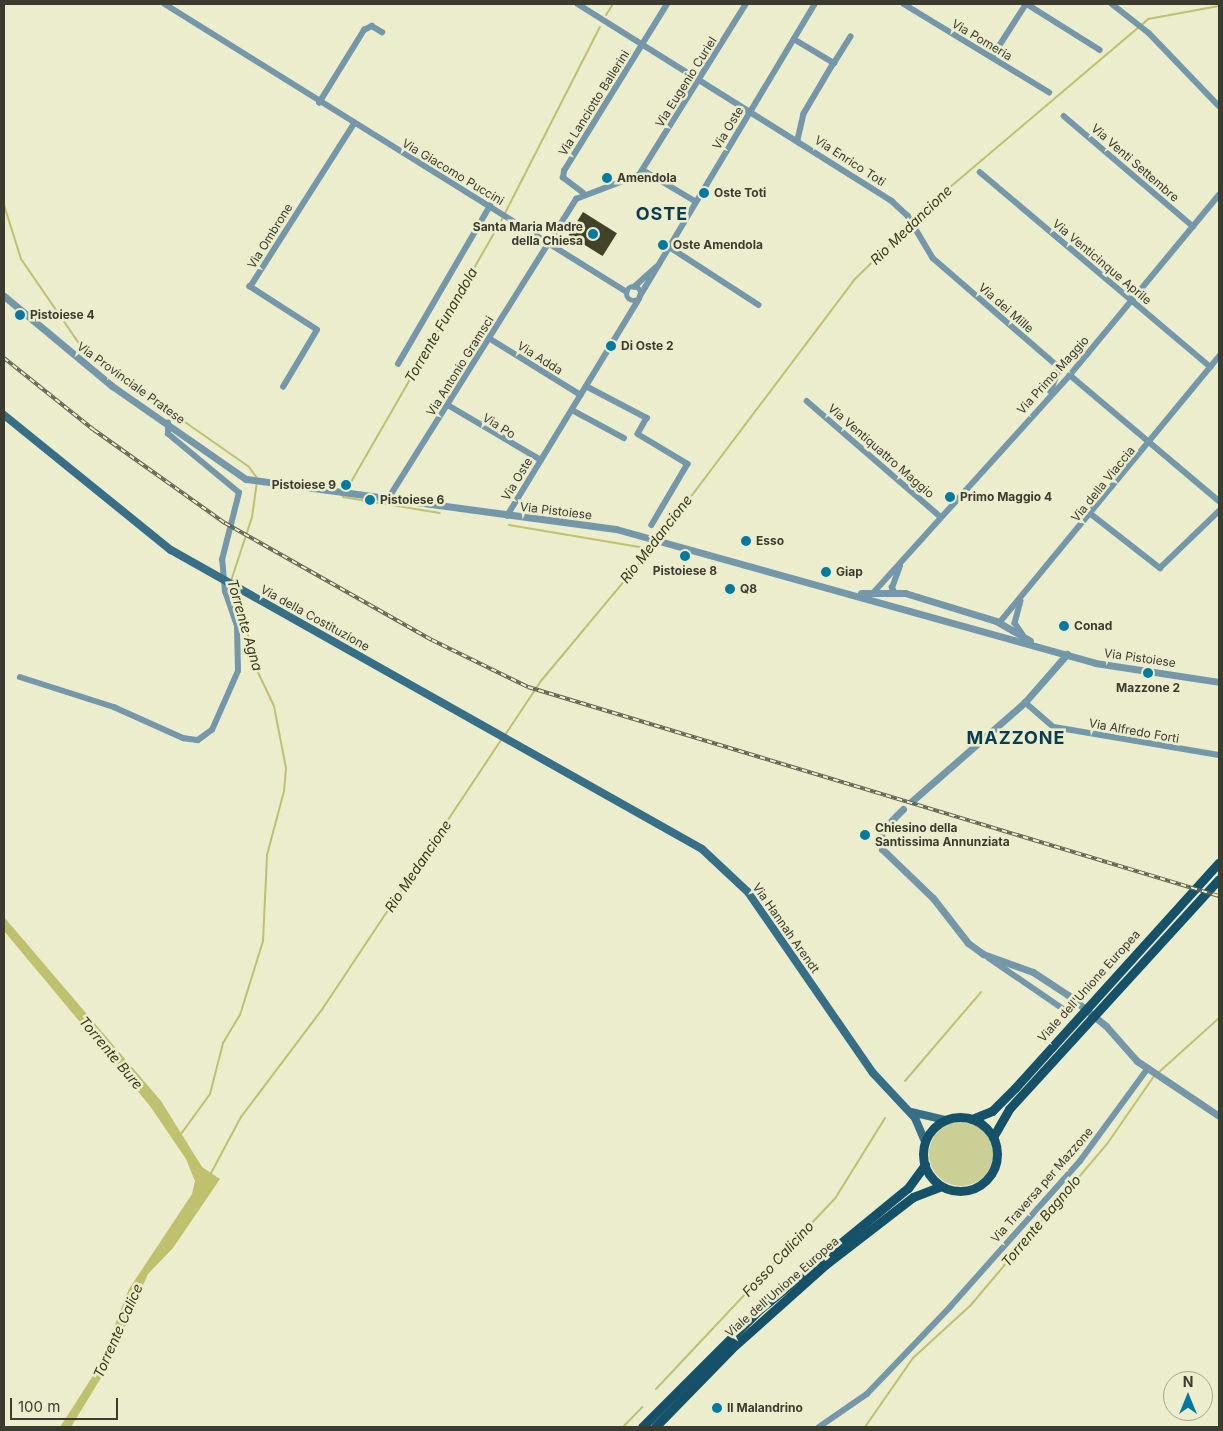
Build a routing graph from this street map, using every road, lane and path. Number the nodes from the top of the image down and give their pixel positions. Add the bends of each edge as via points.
1 (165, 4) edge
2 (578, 4) edge
3 (667, 4) edge
4 (746, 4) edge
5 (815, 4) edge
6 (904, 4) edge
7 (1027, 4) edge
8 (1112, 4) edge
9 (382, 32) dead end
10 (850, 37) dead end
11 (794, 39) junction
12 (643, 43) junction
13 (1100, 50) dead end
14 (992, 57) junction
15 (834, 63) junction
16 (700, 79) junction
17 (1050, 92) dead end
18 (319, 103) junction
19 (1219, 106) edge
20 (750, 110) junction
21 (1064, 116) dead end
22 (354, 124) junction
23 (798, 139) junction
24 (643, 170) junction
25 (980, 172) dead end
26 (583, 193) junction
27 (1219, 195) edge
28 (695, 201) junction
29 (492, 207) junction
30 (1193, 226) junction
31 (549, 243) junction
32 (923, 243) joint
33 (668, 246) junction
34 (659, 263) junction
35 (634, 287) junction
36 (627, 292) junction
37 (4, 296) edge
38 (639, 297) junction
39 (1131, 300) junction
40 (759, 305) dead end
41 (489, 338) junction
42 (1219, 356) edge
43 (398, 364) dead end
44 (1211, 367) junction
45 (1070, 375) junction
46 (283, 386) dead end
47 (586, 386) junction
48 (1051, 391) junction
49 (581, 395) junction
50 (807, 401) dead end
51 (448, 405) junction
52 (572, 410) junction
53 (4, 415) edge
54 (168, 423) junction
55 (624, 438) dead end
56 (1149, 443) junction
57 (541, 460) junction
58 (250, 480) joint
59 (388, 499) junction
60 (1219, 501) edge
61 (1219, 511) edge
62 (1091, 514) junction
63 (507, 516) junction
64 (941, 517) junction
65 (652, 525) dead end
66 (900, 566) junction
67 (874, 592) junction
68 (853, 593) junction
69 (895, 594) junction
70 (1022, 598) junction
71 (898, 606) junction
72 (1000, 622) junction
73 (987, 630) junction
74 (1030, 642) junction
75 (1067, 654) junction
76 (20, 677) dead end
77 (1219, 682) edge
78 (1025, 702) junction
79 (506, 736) joint
80 (1219, 755) edge
81 (912, 801) dead end
82 (902, 809) dead end
83 (1219, 862) edge
84 (1219, 879) edge
85 (983, 954) junction
86 (1068, 1012) dead end
87 (1150, 1069) junction
88 (910, 1111) junction
89 (1219, 1116) edge
90 (972, 1119) junction
91 (947, 1120) junction
92 (993, 1137) junction
93 (925, 1142) junction
94 (925, 1164) junction
95 (941, 1186) junction
96 (642, 1427) edge
97 (655, 1427) edge
98 (819, 1427) edge

1 - 18 street, Via Giacomo Puccini
2 - 12 street, Via Enrico Toti
3 - 12 street
4 - 16 street, Via Eugenio Curiel
5 - 11 street, Via Oste
6 - 14 street, Via Pomeria
7 - 13 street
7 - 14 street
8 - 19 street via 1149,33
9 - 18 street via 372,26 364,30
10 - 15 street
11 - 15 street
11 - 20 street, Via Oste
12 - 16 street, Via Enrico Toti
12 - 26 street, Via Lanciotto Ballerini via 564,171 563,178
14 - 17 street, Via Pomeria
15 - 23 street via 804,114
16 - 20 street, Via Enrico Toti
16 - 24 street, Via Eugenio Curiel
18 - 22 street, Via Giacomo Puccini
20 - 23 street, Via Enrico Toti
20 - 28 street, Via Oste
21 - 30 street, Via Venti Settembre
22 - 29 street, Via Giacomo Puccini
22 - 46 street, Via Ombrone via 250,287 317,330
23 - 32 street, Via Enrico Toti via 892,201 908,216
24 - 26 street via 634,178
24 - 28 street
25 - 39 street, Via Venticinque Aprile
26 - 31 street, Via Antonio Gramsci
27 - 30 street, Via Primo Maggio
28 - 33 street, Via Oste
29 - 31 street, Via Giacomo Puccini
29 - 43 street
30 - 39 street, Via Primo Maggio
31 - 36 street, Via Giacomo Puccini
31 - 41 street, Via Antonio Gramsci
32 - 48 street, Via dei Mille via 933,258 1060,368
33 - 34 street, Via Oste
33 - 40 street
34 - 35 street, Via Oste
34 - 38 street, Via Oste
35 - 36 street, Via Oste
35 - 38 street
36 - 38 street, Via Giacomo Puccini via 630,300
37 - 54 street, Via Provinciale Pratese via 61,347
38 - 47 street, Via Oste
39 - 44 street, Via Venticinque Aprile
39 - 45 street, Via Primo Maggio
41 - 49 street, Via Adda
41 - 51 street, Via Antonio Gramsci
42 - 44 street, Via della Viaccia
44 - 56 street, Via della Viaccia
45 - 48 street, Via Primo Maggio
45 - 56 street
47 - 49 street, Via Oste
47 - 65 street via 647,418 638,434 688,464
48 - 64 street, Via Primo Maggio
49 - 52 street, Via Oste
50 - 64 street, Via Ventiquattro Maggio
51 - 57 street, Via Po
51 - 59 street, Via Antonio Gramsci
52 - 55 street
52 - 57 street, Via Oste
53 - 79 main road, Via della Costituzione via 153,537 218,578
54 - 58 street, Via Provinciale Pratese
54 - 76 street via 168,434 239,493 222,560 225,592 238,626 238,671 212,730 198,740 182,738 114,707
56 - 60 street
56 - 62 street, Via della Viaccia
57 - 63 street, Via Oste
58 - 59 street, Via Pistoiese
59 - 63 street, Via Pistoiese
61 - 62 street via 1160,568
62 - 70 street, Via della Viaccia
63 - 68 street, Via Pistoiese via 649,537
64 - 66 street, Via Primo Maggio
66 - 67 street, Via Primo Maggio
66 - 69 street, Via Primo Maggio via 892,588
67 - 68 street, Via Pistoiese
67 - 69 street, Via Pistoiese
68 - 71 street, Via Pistoiese
69 - 71 street
69 - 72 street, Via Pistoiese
70 - 72 street, Via della Viaccia
70 - 74 street via 1015,623
71 - 73 street, Via Pistoiese
72 - 73 street via 996,629
72 - 74 street, Via Pistoiese
73 - 74 street, Via Pistoiese
74 - 75 street, Via Pistoiese
75 - 77 street, Via Pistoiese via 1101,665
75 - 78 street
78 - 80 street, Via Alfredo Forti via 1054,727
78 - 81 street
79 - 88 main road, Via Hannah Arendt via 684,836 733,875 873,1073
82 - 85 street via 881,831 882,849
83 - 90 main road, Viale dell'Unione Europea via 1015,1088 992,1111
84 - 92 main road, Viale dell'Unione Europea via 1009,1109
85 - 86 street
85 - 87 street via 1033,972 1068,995
87 - 89 street
87 - 98 street, Via Traversa per Mazzone via 1080,1161 950,1306 867,1394
88 - 91 main road
88 - 93 main road
90 - 91 main road, Viale dell'Unione Europea
90 - 92 main road
91 - 93 main road via 934,1128
92 - 95 main road via 997,1158 986,1181 967,1190
93 - 94 main road
94 - 95 main road
94 - 96 main road, Viale dell'Unione Europea via 908,1188 760,1309
95 - 97 main road, Viale dell'Unione Europea via 913,1197 825,1265 731,1349

